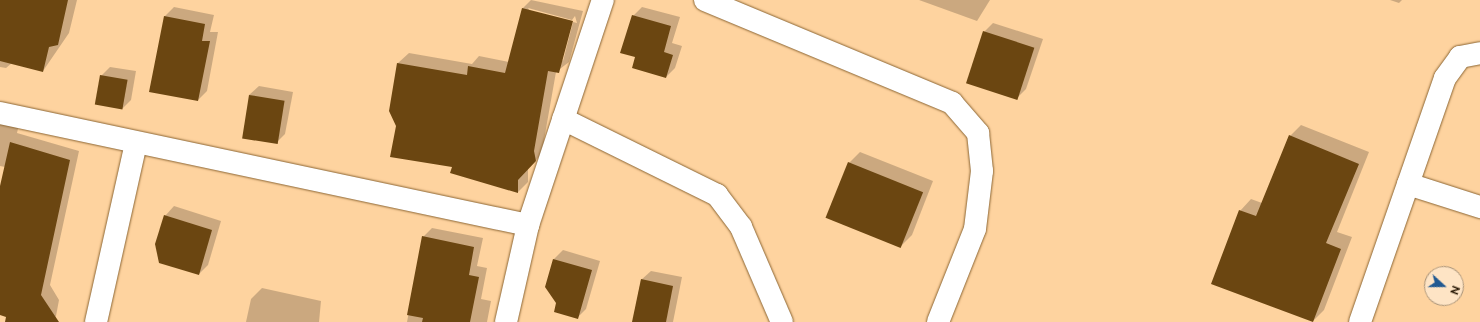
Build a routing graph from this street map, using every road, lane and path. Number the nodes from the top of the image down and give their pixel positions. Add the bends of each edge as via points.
1 (603, 0) edge
2 (705, 0) edge
3 (1480, 52) edge
4 (0, 113) edge
5 (563, 119) junction
6 (136, 143) junction
7 (1408, 184) junction
8 (1480, 207) edge
9 (528, 224) junction
10 (96, 322) edge
11 (506, 322) edge
12 (782, 322) edge
13 (938, 322) edge
14 (1360, 322) edge

1 - 5 street
2 - 13 street via 952,103 978,133 982,171 975,229
3 - 7 street via 1460,57 1445,78
4 - 6 street
5 - 9 street
5 - 12 street via 717,195 741,227
6 - 9 street
6 - 10 street
7 - 8 street
7 - 14 street
9 - 11 street

